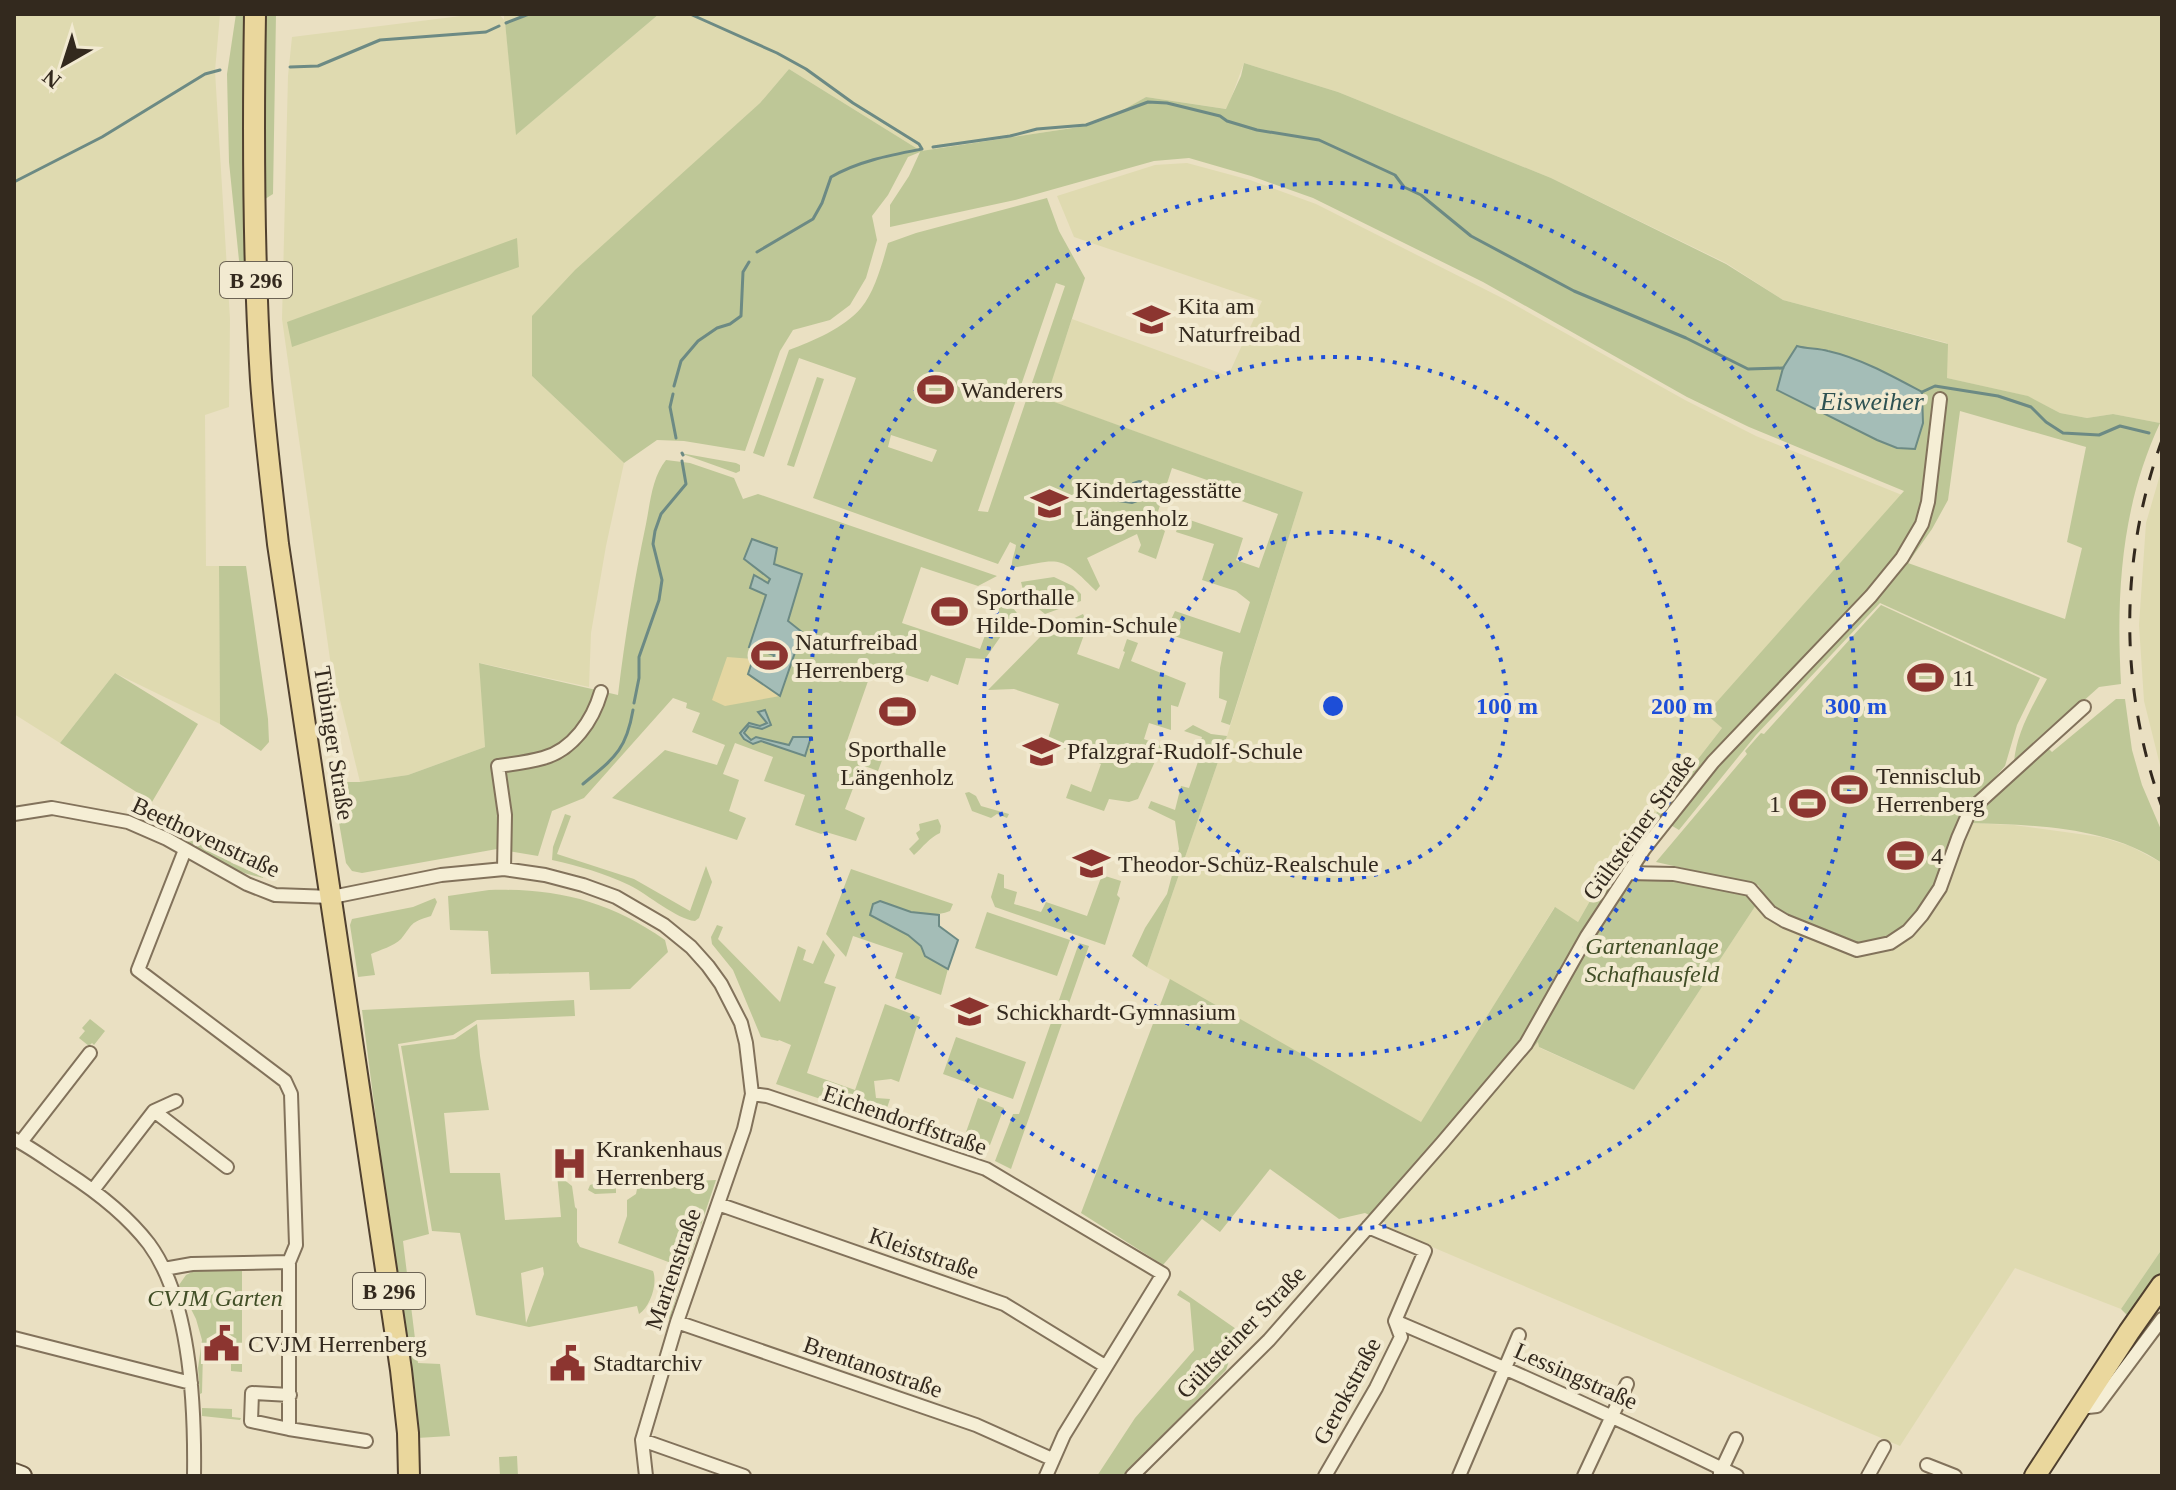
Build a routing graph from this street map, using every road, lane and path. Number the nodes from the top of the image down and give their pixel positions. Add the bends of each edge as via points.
1 (255, 14) edge
2 (1940, 399) dead end
3 (601, 692) dead end
4 (2084, 707) dead end
5 (14, 814) edge
6 (185, 850) junction
7 (504, 869) junction
8 (1628, 873) junction
9 (332, 897) junction
10 (90, 1053) dead end
11 (752, 1094) junction
12 (176, 1101) dead end
13 (154, 1111) junction
14 (18, 1140) edge
15 (227, 1167) dead end
16 (93, 1190) junction
17 (718, 1204) junction
18 (1368, 1227) junction
19 (289, 1262) junction
20 (164, 1269) junction
21 (2162, 1285) edge
22 (2162, 1319) edge
23 (1395, 1321) junction
24 (677, 1322) junction
25 (1519, 1335) dead end
26 (14, 1338) edge
27 (1105, 1366) junction
28 (1505, 1367) junction
29 (191, 1383) junction
30 (1627, 1384) dead end
31 (290, 1395) junction
32 (2081, 1404) junction
33 (1613, 1415) junction
34 (289, 1429) junction
35 (1736, 1439) dead end
36 (642, 1440) junction
37 (366, 1441) dead end
38 (1884, 1447) dead end
39 (1052, 1459) junction
40 (1927, 1465) dead end
41 (1721, 1472) edge
42 (14, 1473) edge
43 (1135, 1475) edge
44 (22, 1476) edge
45 (194, 1476) edge
46 (409, 1476) edge
47 (646, 1476) edge
48 (744, 1476) edge
49 (1046, 1476) edge
50 (1325, 1476) edge
51 (1459, 1476) edge
52 (1584, 1476) edge
53 (1737, 1476) edge
54 (1868, 1476) edge
55 (1955, 1476) edge
56 (2035, 1476) edge

1 - 9 main road, Tübinger Straße / B 296 via 262,394 278,544
2 - 8 street, Gültsteiner Straße via 1925,513 1902,558 1713,762
3 - 7 street via 590,720 567,745 546,758 498,766 505,815
4 - 8 street via 1976,805 1940,888 1908,931 1890,943 1857,950 1785,921 1750,889 1674,874
5 - 6 street, Beethovenstraße via 52,808 100,815 143,828
6 - 9 street, Beethovenstraße via 275,895
6 - 19 street via 138,970 285,1081 291,1094 296,1245
7 - 9 street, Marienstraße via 441,875
7 - 11 street, Marienstraße via 545,875 616,897 688,945 733,1003 746,1043
8 - 18 street, Gültsteiner Straße via 1526,1044
9 - 46 main road, Tübinger Straße / B 296 via 403,1383
10 - 14 street
11 - 17 street, Marienstraße
11 - 27 street, Eichendorffstraße via 986,1169 1163,1274
12 - 13 street
13 - 15 street
13 - 16 street
14 - 16 street
16 - 20 street via 134,1227
17 - 24 street, Marienstraße
17 - 27 street, Kleiststraße via 1004,1304
18 - 23 street, Gerokstraße via 1425,1251
18 - 43 street, Gültsteiner Straße via 1269,1340
19 - 20 street
19 - 31 street
20 - 29 street via 178,1308
21 - 32 main road
22 - 32 street via 2097,1406
23 - 28 street, Lessingstraße
23 - 50 street, Gerokstraße via 1401,1337
24 - 36 street, Marienstraße
24 - 39 street, Brentanostraße via 976,1425
25 - 28 street
26 - 29 street
27 - 39 street
28 - 33 street, Lessingstraße
28 - 51 street
29 - 45 street
30 - 33 street
31 - 34 street
31 - 34 street via 252,1393 251,1412 251,1421
32 - 56 main road
33 - 41 street, Lessingstraße
33 - 52 street
34 - 37 street
35 - 41 street
36 - 47 street, Marienstraße
36 - 48 street
38 - 54 street
39 - 49 street
40 - 55 street
41 - 53 street, Lessingstraße
42 - 44 main road

